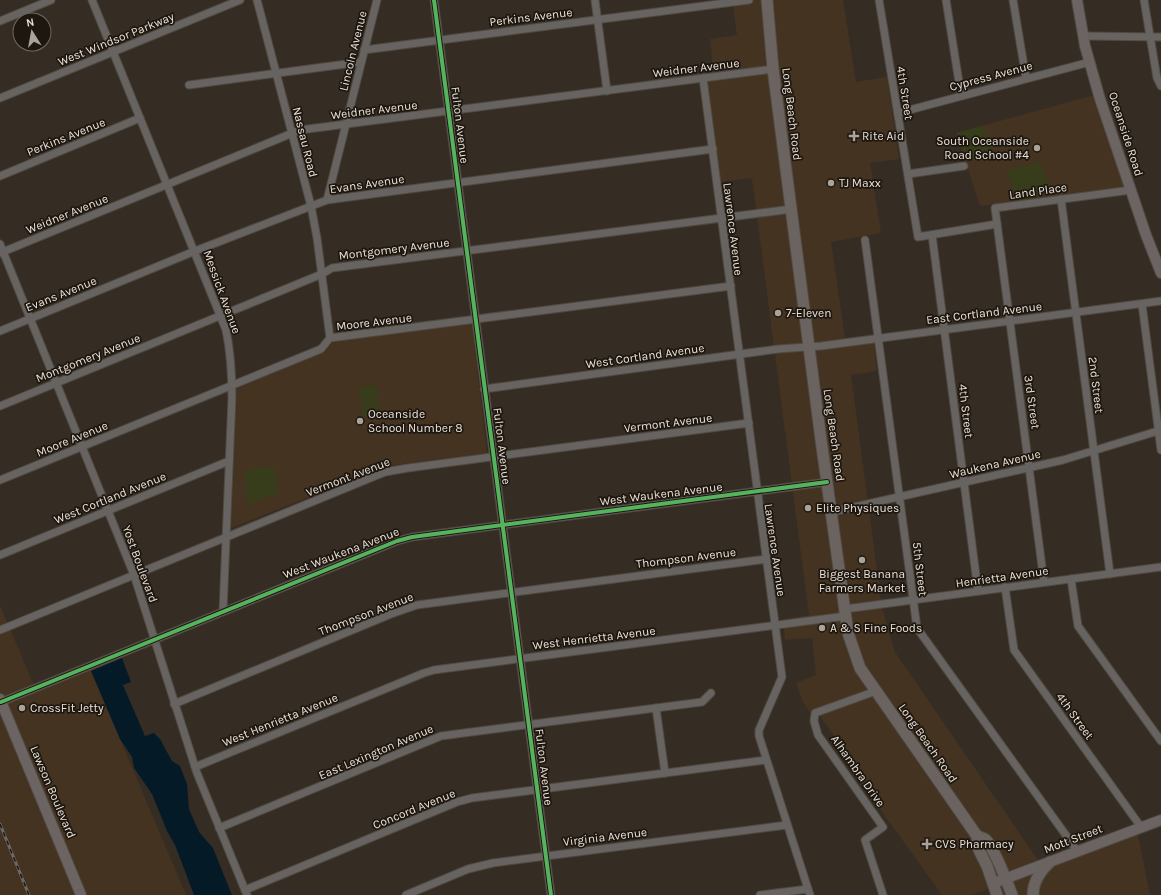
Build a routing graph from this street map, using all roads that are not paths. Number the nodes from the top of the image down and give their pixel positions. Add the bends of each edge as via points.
1 (51, 0) edge
2 (92, 0) edge
3 (240, 0) edge
4 (257, 0) edge
5 (377, 0) edge
6 (434, 0) edge
7 (595, 0) edge
8 (749, 0) edge
9 (767, 0) edge
10 (879, 0) edge
11 (946, 0) edge
12 (1013, 0) edge
13 (1077, 0) edge
14 (1144, 0) edge
15 (598, 20) junction
16 (0, 21) edge
17 (1084, 36) junction
18 (1150, 36) junction
19 (1161, 37) edge
20 (439, 40) junction
21 (364, 50) junction
22 (114, 52) junction
23 (361, 62) junction
24 (1090, 62) junction
25 (773, 69) junction
26 (276, 73) junction
27 (703, 78) junction
28 (1026, 78) junction
29 (189, 85) dead end
30 (1161, 86) edge
31 (607, 91) junction
32 (961, 95) junction
33 (0, 98) edge
34 (448, 111) junction
35 (898, 113) junction
36 (140, 118) junction
37 (346, 125) junction
38 (292, 134) junction
39 (713, 150) junction
40 (964, 166) dead end
41 (908, 174) junction
42 (0, 176) edge
43 (458, 182) junction
44 (168, 185) junction
45 (1131, 190) junction
46 (1061, 199) junction
47 (327, 200) junction
48 (310, 206) junction
49 (792, 209) junction
50 (722, 218) junction
51 (997, 224) junction
52 (932, 234) junction
53 (865, 240) dead end
54 (0, 244) edge
55 (195, 251) junction
56 (466, 251) junction
57 (2, 253) edge
58 (322, 274) junction
59 (1161, 274) edge
60 (731, 286) junction
61 (1161, 301) edge
62 (1142, 304) junction
63 (1076, 312) junction
64 (221, 315) junction
65 (30, 318) junction
66 (475, 320) junction
67 (1010, 321) junction
68 (944, 330) junction
69 (0, 331) edge
70 (330, 338) junction
71 (878, 338) junction
72 (810, 347) junction
73 (740, 354) junction
74 (56, 382) junction
75 (232, 386) junction
76 (484, 389) junction
77 (0, 406) edge
78 (749, 423) junction
79 (1160, 430) edge
80 (82, 446) junction
81 (1094, 450) junction
82 (1161, 450) edge
83 (493, 457) junction
84 (229, 462) junction
85 (1030, 468) junction
86 (0, 480) edge
87 (827, 482) junction
88 (964, 483) junction
89 (758, 492) junction
90 (899, 498) junction
91 (109, 511) junction
92 (832, 512) junction
93 (502, 525) junction
94 (226, 537) junction
95 (0, 555) edge
96 (766, 559) junction
97 (1161, 567) edge
98 (1110, 574) junction
99 (134, 575) junction
100 (1071, 579) junction
101 (1044, 582) junction
102 (1006, 587) junction
103 (978, 591) junction
104 (511, 592) junction
105 (912, 600) junction
106 (223, 611) junction
107 (846, 612) junction
108 (775, 625) junction
109 (0, 630) edge
110 (154, 640) junction
111 (520, 658) junction
112 (876, 691) junction
113 (711, 693) dead end
114 (1, 701) edge
115 (174, 704) junction
116 (656, 708) junction
117 (528, 724) junction
118 (1161, 741) edge
119 (766, 760) junction
120 (195, 767) junction
121 (665, 773) junction
122 (537, 790) junction
123 (1161, 820) edge
124 (788, 825) junction
125 (1141, 827) junction
126 (219, 828) junction
127 (977, 836) junction
128 (1078, 852) junction
129 (545, 856) junction
130 (1050, 862) junction
131 (1006, 878) junction
132 (994, 882) junction
133 (246, 892) edge
134 (809, 892) edge
135 (82, 895) edge
136 (406, 895) edge
137 (551, 895) edge
138 (760, 895) edge
139 (884, 895) edge
140 (998, 895) edge
141 (1012, 895) edge
142 (1033, 895) edge

1 - 16 street
2 - 22 street, Messick Avenue
3 - 22 street, West Windsor Parkway
4 - 26 street, Nassau Road
5 - 21 street, Lincoln Avenue
6 - 20 street, Fulton Avenue
7 - 15 street
8 - 15 street, Perkins Avenue
9 - 25 main road, Long Beach Road
10 - 35 street, 4th Street
11 - 32 street
12 - 28 street
13 - 17 main road, Oceanside Road
14 - 18 street
15 - 20 street, Perkins Avenue
15 - 31 street
17 - 18 street
17 - 24 main road, Oceanside Road
18 - 19 street
18 - 30 street via 1157,78
20 - 21 street, Perkins Avenue
20 - 34 street, Fulton Avenue
21 - 23 street, Lincoln Avenue
22 - 33 street, West Windsor Parkway
22 - 36 street, Messick Avenue
23 - 26 street
23 - 37 street, Lincoln Avenue
24 - 28 street, Cypress Avenue
24 - 45 main road, Oceanside Road via 1100,100
25 - 27 street, Weidner Avenue
25 - 49 main road, Long Beach Road
26 - 29 street
26 - 38 street, Nassau Road
27 - 31 street, Weidner Avenue
27 - 39 street, Lawrence Avenue
28 - 32 street, Cypress Avenue
31 - 34 street, Weidner Avenue
32 - 35 street, Cypress Avenue
34 - 37 street, Weidner Avenue
34 - 43 street, Fulton Avenue
35 - 41 street, 4th Street
36 - 42 street, Perkins Avenue
36 - 44 street, Messick Avenue
37 - 38 street, Weidner Avenue via 300,130
37 - 47 street, Lincoln Avenue
38 - 44 street, Weidner Avenue
38 - 48 street, Nassau Road
39 - 43 street, Evans Avenue
39 - 50 street, Lawrence Avenue
40 - 41 street
41 - 52 street, 4th Street via 918,237
43 - 47 street, Evans Avenue
43 - 56 street, Fulton Avenue
44 - 55 street, Messick Avenue
44 - 57 street, Weidner Avenue
45 - 46 street, Land Place
45 - 59 main road, Oceanside Road
46 - 51 street, Land Place via 995,208
46 - 63 street, 2nd Street
47 - 48 street, Evans Avenue
48 - 55 street, Evans Avenue
48 - 58 street, Nassau Road
49 - 50 street, Montgomery Avenue
49 - 72 main road, Long Beach Road
50 - 56 street, Montgomery Avenue
50 - 60 street, Lawrence Avenue
51 - 52 street
51 - 67 street, 3rd Street
52 - 68 street, 4th Street
53 - 71 street, 5th Street
54 - 57 street, Yost Boulevard
55 - 64 street, Messick Avenue
55 - 65 street, Evans Avenue
56 - 58 street, Montgomery Avenue via 332,268
56 - 66 street, Fulton Avenue
57 - 65 street, Yost Boulevard
58 - 64 street, Montgomery Avenue
58 - 70 street, Nassau Road
60 - 66 street, Moore Avenue
60 - 73 street, Lawrence Avenue
61 - 62 street, East Cortland Avenue
62 - 63 street, East Cortland Avenue
62 - 79 street
63 - 67 street, East Cortland Avenue
63 - 81 street, 2nd Street
64 - 74 street, Montgomery Avenue
64 - 75 street, Messick Avenue via 230,349
65 - 69 street, Evans Avenue
65 - 74 street, Yost Boulevard
66 - 70 street, Moore Avenue
66 - 76 street, Fulton Avenue
67 - 68 street, East Cortland Avenue
67 - 85 street, 3rd Street
68 - 71 street, East Cortland Avenue
68 - 88 street, 4th Street
70 - 75 street, Moore Avenue via 321,349
71 - 72 street, East Cortland Avenue
71 - 90 street, 5th Street
72 - 73 street, West Cortland Avenue
72 - 87 main road, Long Beach Road
73 - 76 street, West Cortland Avenue
73 - 78 street, Lawrence Avenue
74 - 77 street, Montgomery Avenue
74 - 80 street, Yost Boulevard
75 - 80 street, Moore Avenue
75 - 84 street, Messick Avenue
76 - 83 street, Fulton Avenue
78 - 83 street, Vermont Avenue
78 - 89 street, Lawrence Avenue
79 - 81 street, Waukena Avenue
79 - 82 street
80 - 86 street, Moore Avenue
80 - 91 street, Yost Boulevard
81 - 85 street, Waukena Avenue
81 - 98 street, 2nd Street
83 - 93 street, Fulton Avenue
83 - 94 street, Vermont Avenue via 385,472
84 - 91 street, West Cortland Avenue
84 - 94 street, Messick Avenue
85 - 88 street, Waukena Avenue
85 - 101 street, 3rd Street
87 - 89 street, West Waukena Avenue
87 - 92 main road, Long Beach Road
88 - 90 street, Waukena Avenue
88 - 103 street, 4th Street
89 - 93 street, West Waukena Avenue
89 - 96 street, Lawrence Avenue
90 - 92 street, Waukena Avenue
90 - 105 street, 5th Street
91 - 95 street, West Cortland Avenue
91 - 99 street, Yost Boulevard
92 - 107 main road, Long Beach Road
93 - 104 street, Fulton Avenue
93 - 106 street, West Waukena Avenue via 397,541
94 - 99 street, Vermont Avenue
94 - 106 street, Messick Avenue
96 - 104 street, Thompson Avenue
96 - 108 street, Lawrence Avenue
97 - 98 street, Henrietta Avenue
98 - 100 street, Henrietta Avenue
99 - 109 street, Vermont Avenue
99 - 110 street, Yost Boulevard
100 - 101 street, Henrietta Avenue
100 - 118 street via 1078,626
101 - 102 street, Henrietta Avenue
102 - 103 street, Henrietta Avenue
102 - 125 street, 4th Street via 1014,650
103 - 105 street, Henrietta Avenue
104 - 111 street, Fulton Avenue
104 - 115 street, Thompson Avenue via 409,608
105 - 107 street, Henrietta Avenue
105 - 128 street, 5th Street via 916,628
106 - 110 street, West Waukena Avenue
107 - 108 street, West Henrietta Avenue
107 - 112 main road, Long Beach Road via 848,633 856,658
108 - 111 street, West Henrietta Avenue
108 - 119 street, Lawrence Avenue via 782,677 759,730
110 - 114 street, West Waukena Avenue
110 - 115 street, Yost Boulevard
111 - 117 street, Fulton Avenue
111 - 120 street, West Henrietta Avenue via 424,673
112 - 127 main road, Long Beach Road
112 - 139 street, Alhambra Drive via 815,712 814,721 818,734 883,826 865,840
113 - 116 street, East Lexington Avenue via 702,702
114 - 135 main road, Lawson Boulevard
115 - 120 street, Yost Boulevard
116 - 117 street, East Lexington Avenue
116 - 121 street
117 - 122 street, Fulton Avenue
117 - 126 street, East Lexington Avenue via 441,736
119 - 121 street, Concord Avenue
119 - 124 street, Lawrence Avenue
120 - 126 street, Yost Boulevard
121 - 122 street, Concord Avenue
122 - 129 street, Fulton Avenue
122 - 133 street, Concord Avenue via 457,802
123 - 125 main road, Mott Street
124 - 129 street, Virginia Avenue
124 - 134 street, Lawrence Avenue
125 - 128 main road, Mott Street
126 - 133 street, Yost Boulevard
127 - 131 main road, Long Beach Road via 986,840
127 - 132 main road, Long Beach Road via 979,850
128 - 130 main road, Mott Street
129 - 136 street, Virginia Avenue via 468,869
129 - 137 street, Fulton Avenue
130 - 131 main road, Mott Street
130 - 142 main road via 1037,876
131 - 132 main road, Mott Street
131 - 141 main road, Long Beach Road
132 - 140 main road, Long Beach Road
134 - 138 street

